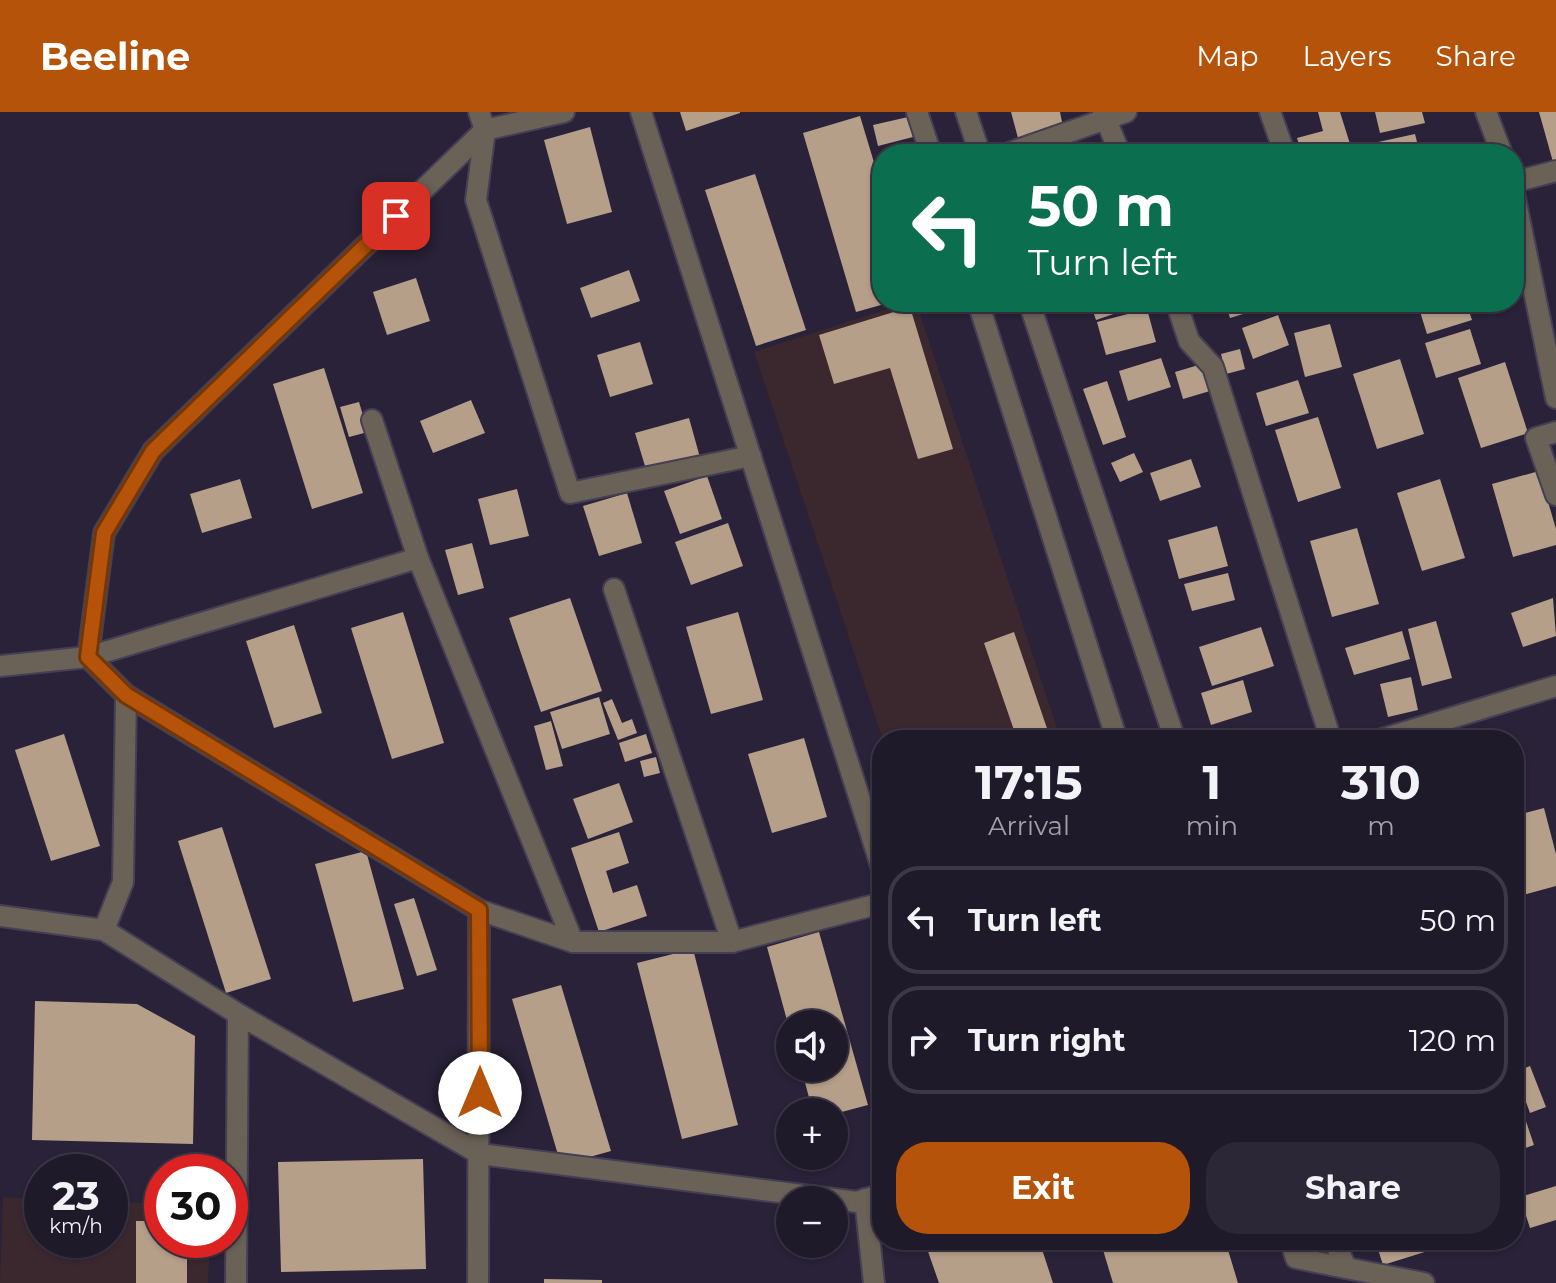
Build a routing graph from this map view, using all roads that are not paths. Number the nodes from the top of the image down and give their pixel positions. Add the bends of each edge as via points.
1 (564, 112) edge
2 (641, 112) edge
3 (917, 112) edge
4 (966, 112) edge
5 (1126, 112) edge
6 (1270, 112) edge
7 (1486, 112) edge
8 (1104, 116) edge
9 (482, 121) edge
10 (928, 144) edge
11 (977, 144) edge
12 (1032, 144) edge
13 (1116, 144) edge
14 (1281, 144) edge
15 (1498, 144) edge
16 (1556, 171) edge
17 (1524, 179) edge
18 (1524, 242) edge
19 (981, 312) edge
20 (1032, 312) edge
21 (1179, 312) edge
22 (1556, 398) edge
23 (372, 420) dead end
24 (1556, 432) edge
25 (751, 456) junction
26 (1556, 495) edge
27 (418, 558) junction
28 (614, 589) dead end
29 (88, 657) junction
30 (0, 666) edge
31 (1556, 686) edge
32 (126, 695) junction
33 (1114, 730) edge
34 (1172, 730) edge
35 (1328, 730) edge
36 (1412, 730) edge
37 (872, 837) edge
38 (872, 906) edge
39 (479, 910) junction
40 (0, 916) edge
41 (104, 930) junction
42 (573, 942) junction
43 (732, 942) junction
44 (238, 1014) junction
45 (480, 1154) junction
46 (872, 1198) edge
47 (874, 1250) edge
48 (1293, 1250) edge
49 (1337, 1250) edge
50 (1345, 1275) edge
51 (236, 1283) edge
52 (478, 1283) edge
53 (874, 1283) edge
54 (1424, 1283) edge

1 - 9 street
2 - 25 street
3 - 10 street
4 - 11 street
5 - 8 street
6 - 14 street
7 - 15 street
8 - 12 street
8 - 13 street
9 - 25 street via 476,200 570,493
9 - 29 street via 153,451 104,533
16 - 17 street
18 - 22 street
19 - 33 street
20 - 34 street
21 - 35 street via 1189,341 1213,367
23 - 27 street
24 - 26 street via 1536,438
25 - 37 street
27 - 29 street
27 - 42 street
28 - 43 street
29 - 30 street
29 - 32 street
31 - 36 street
32 - 39 street
32 - 41 street via 123,882
38 - 43 street
39 - 42 street
39 - 45 street
40 - 41 street
41 - 44 street
42 - 43 street
44 - 45 street
44 - 51 street
45 - 46 street via 857,1202
45 - 52 street
47 - 53 street
48 - 50 street via 1296,1258
49 - 50 street
50 - 54 street

